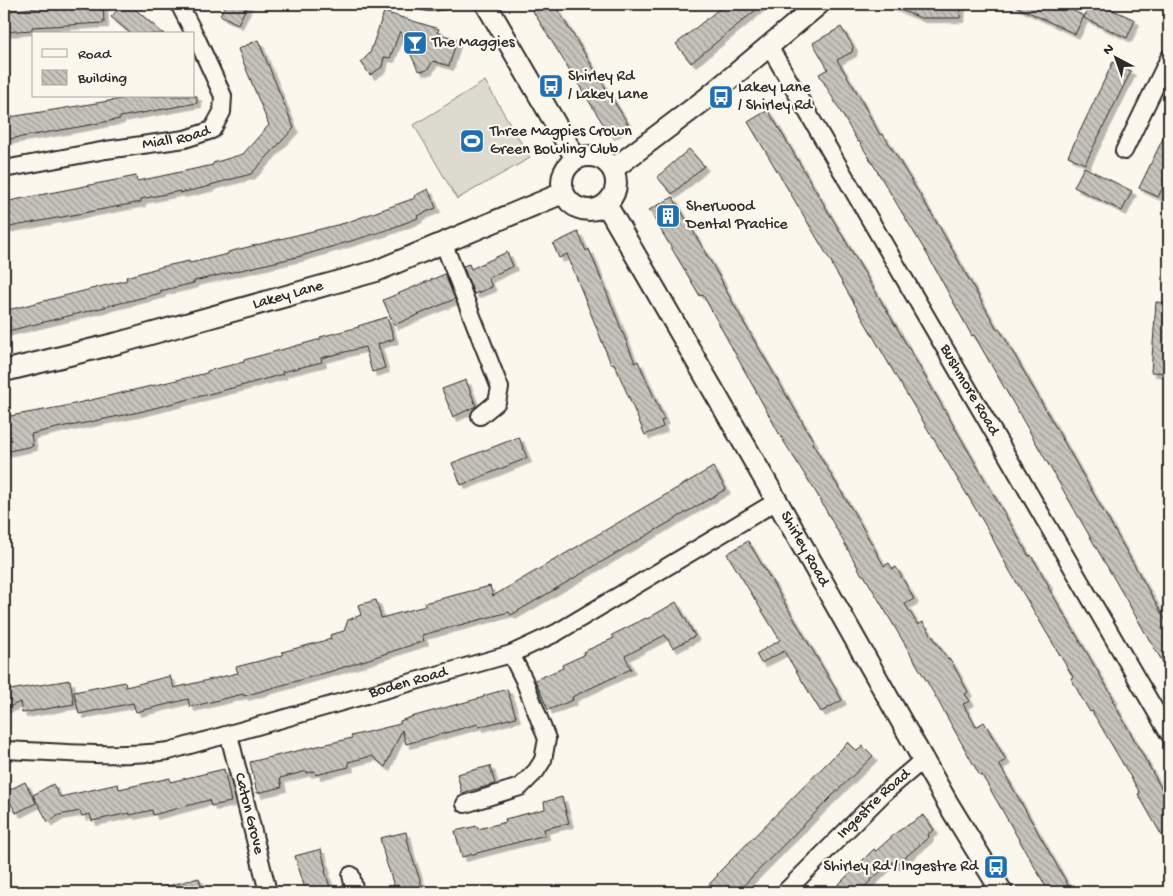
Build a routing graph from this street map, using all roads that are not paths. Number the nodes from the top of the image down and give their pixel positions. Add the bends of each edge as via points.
1 (179, 4) edge
2 (418, 4) edge
3 (448, 4) edge
4 (486, 4) edge
5 (819, 4) edge
6 (193, 32) edge
7 (195, 35) edge
8 (769, 46) junction
9 (1169, 58) edge
10 (1124, 151) dead end
11 (576, 159) junction
12 (4, 169) edge
13 (613, 169) junction
14 (563, 193) junction
15 (606, 204) junction
16 (443, 242) junction
17 (4, 371) edge
18 (480, 416) dead end
19 (777, 501) junction
20 (511, 654) junction
21 (1169, 734) edge
22 (229, 735) junction
23 (4, 750) edge
24 (923, 760) junction
25 (465, 804) dead end
26 (351, 875) dead end
27 (268, 892) edge
28 (355, 892) edge
29 (785, 892) edge
30 (1002, 892) edge

1 - 6 street, Miall Road
2 - 3 lane
4 - 11 street
5 - 8 street
7 - 12 street, Miall Road via 223,96 222,112 212,130 185,139
8 - 13 street
8 - 21 street, Bushmore Road
9 - 10 street
11 - 13 street via 592,155
11 - 14 street via 565,170
13 - 15 street via 615,192
14 - 15 street via 574,206 582,209 590,210
14 - 16 street, Lakey Lane
15 - 19 street, Shirley Road
16 - 17 street, Lakey Lane via 376,271 118,343
16 - 18 street via 500,388 497,402
19 - 20 street, Boden Road via 556,633
19 - 24 street, Shirley Road
20 - 22 street, Boden Road
20 - 25 street via 546,739 542,760 536,771 520,786
22 - 23 street, Boden Road via 143,754
22 - 27 street, Caton Grove
24 - 29 street, Ingestre Road via 882,794
24 - 30 street, Shirley Road
26 - 28 street

